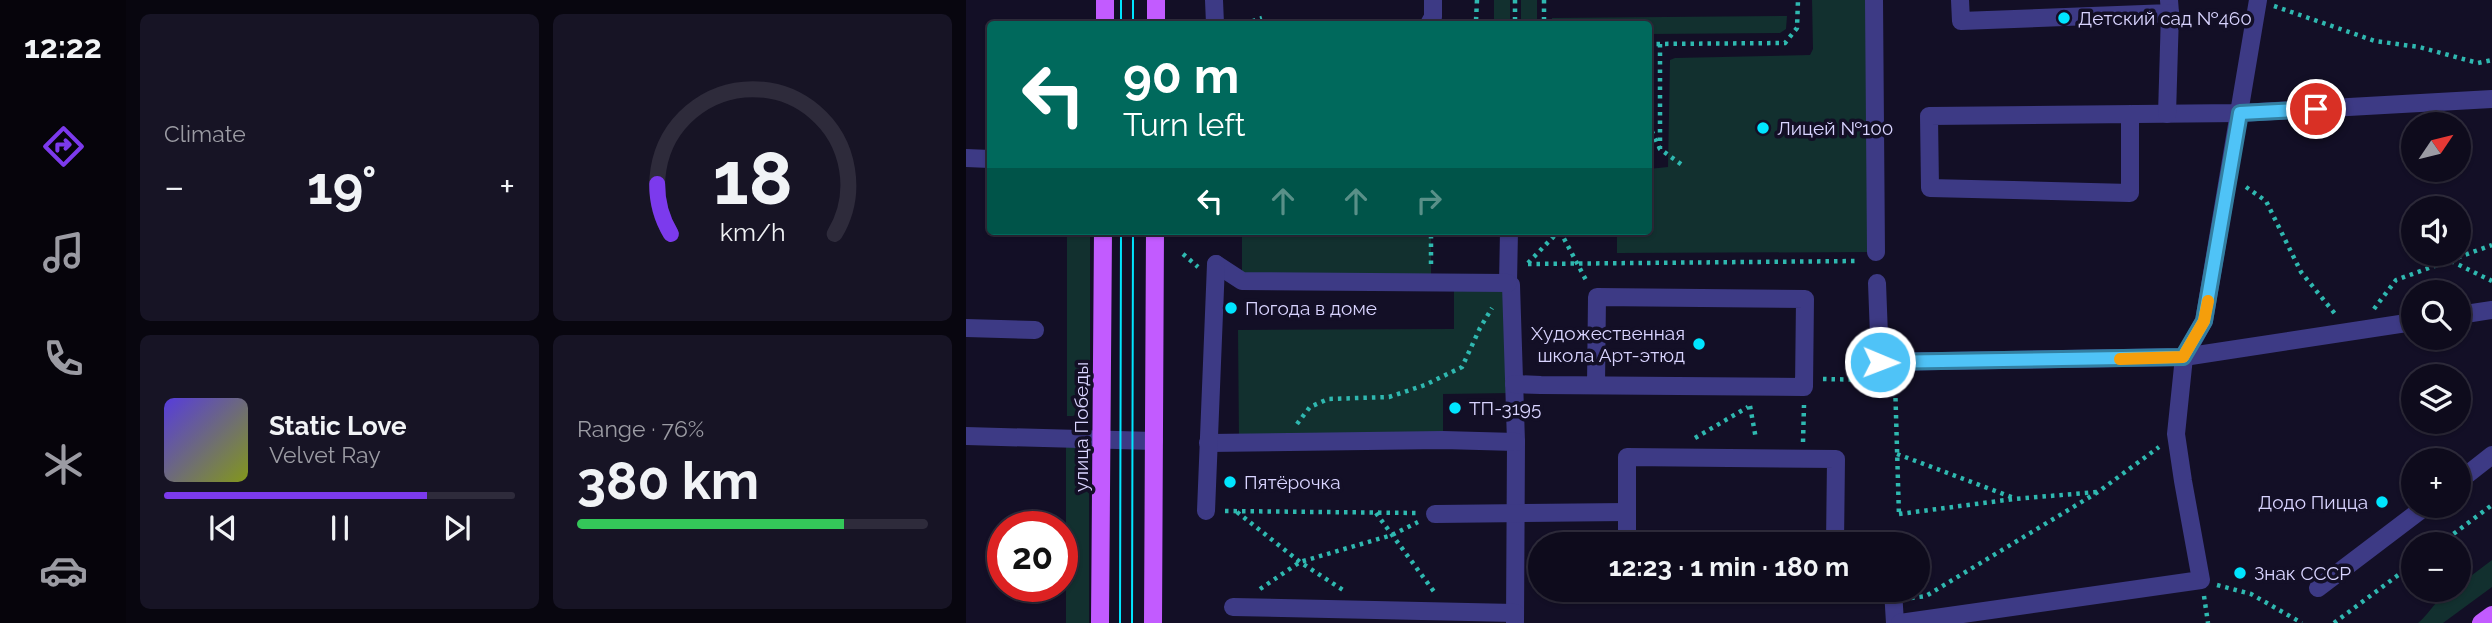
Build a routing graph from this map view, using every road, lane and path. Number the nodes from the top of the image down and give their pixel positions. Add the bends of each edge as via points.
1 (1105, 0) edge
2 (1156, 0) edge
3 (1214, 0) edge
4 (1433, 0) edge
5 (1477, 0) edge
6 (1515, 0) edge
7 (1544, 0) edge
8 (1798, 0) edge
9 (1874, 0) edge
10 (1960, 0) edge
11 (2264, 2) edge
12 (2169, 7) edge
13 (1262, 18) dead end
14 (1105, 21) edge
15 (1156, 21) edge
16 (1215, 21) edge
17 (1253, 21) edge
18 (1431, 21) edge
19 (1476, 21) edge
20 (1515, 21) edge
21 (1544, 21) edge
22 (1652, 44) edge
23 (1660, 44) junction
24 (2492, 60) edge
25 (2492, 99) edge
26 (2240, 113) junction
27 (2130, 114) junction
28 (2166, 114) junction
29 (1660, 120) junction
30 (1652, 129) edge
31 (1652, 135) edge
32 (1660, 149) junction
33 (966, 158) edge
34 (987, 159) edge
35 (1685, 167) dead end
36 (2230, 176) junction
37 (1103, 235) edge
38 (1155, 235) edge
39 (1431, 235) edge
40 (1510, 235) edge
41 (1555, 235) edge
42 (1562, 235) edge
43 (2492, 245) edge
44 (2471, 252) edge
45 (1870, 256) joint
46 (1518, 264) junction
47 (1578, 264) junction
48 (2434, 266) edge
49 (2462, 266) edge
50 (2492, 281) edge
51 (1431, 282) junction
52 (1877, 283) dead end
53 (1508, 284) junction
54 (1597, 298) junction
55 (2492, 310) edge
56 (2471, 313) edge
57 (2401, 324) edge
58 (966, 328) edge
59 (1035, 330) dead end
60 (2354, 331) junction
61 (2183, 357) junction
62 (1895, 372) junction
63 (1872, 380) dead end
64 (1883, 380) dead end
65 (1804, 383) junction
66 (1514, 384) junction
67 (1596, 385) junction
68 (1752, 386) junction
69 (1750, 406) junction
70 (2176, 434) junction
71 (966, 436) edge
72 (1101, 439) junction
73 (1154, 441) junction
74 (1283, 442) junction
75 (1516, 442) junction
76 (1208, 443) junction
77 (1897, 454) junction
78 (2492, 456) edge
79 (1671, 457) junction
80 (1760, 458) junction
81 (1803, 458) junction
82 (2471, 472) edge
83 (2098, 492) junction
84 (2014, 499) junction
85 (2492, 505) edge
86 (1206, 511) joint
87 (1237, 512) junction
88 (1516, 512) junction
89 (1627, 512) junction
90 (1376, 513) junction
91 (1434, 514) junction
92 (1899, 514) junction
93 (2410, 518) edge
94 (1627, 532) edge
95 (1835, 532) edge
96 (1894, 532) edge
97 (2456, 532) edge
98 (1392, 535) junction
99 (1300, 562) junction
100 (2401, 573) edge
101 (2201, 580) junction
102 (2318, 588) dead end
103 (1930, 594) edge
104 (1894, 602) edge
105 (1233, 607) joint
106 (1375, 610) junction
107 (1449, 612) junction
108 (2492, 615) edge
109 (1515, 618) edge
110 (1100, 623) edge
111 (1153, 623) edge
112 (1895, 623) edge
113 (1900, 623) edge
114 (2208, 623) edge
115 (2302, 623) edge
116 (2334, 623) edge
117 (2481, 623) edge

1 - 14 main road
2 - 15 main road
3 - 16 street
4 - 18 street
5 - 19 path
6 - 20 path
7 - 21 path
8 - 23 path via 1797,28 1785,43
9 - 45 street
10 - 12 street via 1961,21
11 - 24 path via 2375,41 2478,63
11 - 26 street
12 - 28 street
13 - 17 path
22 - 23 path
23 - 29 path
25 - 26 street
26 - 28 street
26 - 36 street
27 - 27 street via 1930,116 1930,188 2130,193
27 - 28 street
29 - 30 path
29 - 32 path
31 - 32 path
32 - 35 path
33 - 34 street
36 - 60 path via 2266,201 2301,272
36 - 61 street via 2204,321
37 - 72 main road, улица Победы
38 - 73 main road
39 - 51 path
40 - 46 street
41 - 46 path
42 - 47 path
43 - 44 path
45 - 47 path
46 - 47 path
46 - 53 street
47 - 54 path
48 - 60 path via 2396,280
49 - 50 path
51 - 53 street
51 - 76 street via 1241,281 1216,264
52 - 62 street via 1880,362
53 - 66 street
53 - 74 path via 1462,367 1390,397 1328,399 1310,407
54 - 65 street via 1805,299
54 - 67 street
55 - 56 street
57 - 60 street
58 - 59 street
60 - 61 street
61 - 62 street
61 - 70 street
62 - 64 path
62 - 77 path
63 - 65 path
65 - 68 street
65 - 81 path
66 - 67 street
66 - 75 street
67 - 68 street
68 - 69 path
69 - 79 path via 1696,436
69 - 80 path
70 - 83 path
70 - 101 street
71 - 72 street
72 - 73 street
72 - 110 main road, улица Победы
73 - 111 main road
74 - 75 street
74 - 76 street
75 - 88 street
76 - 86 street
77 - 84 path
77 - 92 path
78 - 82 street
79 - 80 street
79 - 89 street via 1627,457
80 - 81 street
81 - 95 street via 1836,459
83 - 84 path
83 - 103 path
84 - 92 path
85 - 97 path
86 - 87 path
87 - 90 path
87 - 99 path
88 - 89 street
88 - 91 street
88 - 109 street
89 - 94 street
90 - 91 path
90 - 98 path
91 - 98 path
92 - 96 path
93 - 102 street
98 - 99 path
98 - 107 path
99 - 105 path
99 - 106 path
100 - 116 path
101 - 113 street
101 - 114 path
101 - 115 path via 2251,594
104 - 112 street
105 - 106 street
106 - 107 street
107 - 109 street
108 - 117 main road

